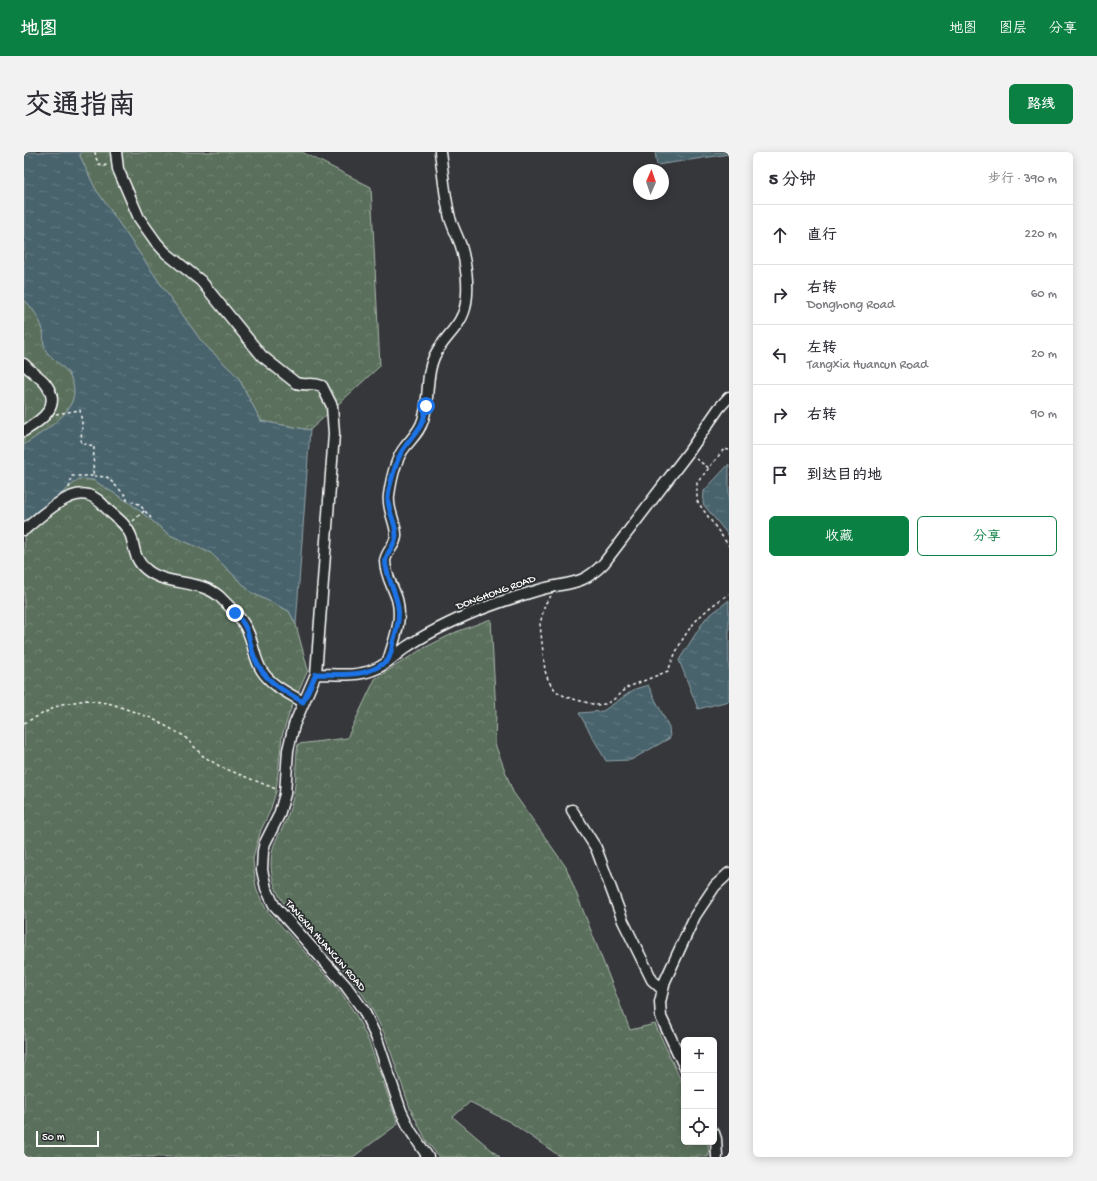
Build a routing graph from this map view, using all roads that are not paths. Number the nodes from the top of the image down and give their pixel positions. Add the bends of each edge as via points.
1 (440, 152) edge
2 (116, 153) edge
3 (24, 364) edge
4 (729, 397) edge
5 (24, 431) edge
6 (24, 530) edge
7 (388, 660) junction
8 (316, 674) junction
9 (303, 702) junction
10 (572, 810) dead end
11 (729, 873) edge
12 (663, 990) junction
13 (681, 1060) edge
14 (716, 1145) edge
15 (428, 1157) edge
16 (717, 1157) edge

1 - 7 street via 450,218 465,262 466,303 460,321 434,357 429,372 423,420 417,433 400,455 388,496 388,506 396,535 386,565 399,614 398,628
2 - 8 street via 118,169 139,218 156,242 200,281 262,356 296,383 314,383 322,386 332,406 334,434
3 - 5 street via 44,382 50,391 52,402 48,413
4 - 7 street, DONGHONG ROAD via 595,572 578,582 543,588 468,615 438,629
6 - 9 street via 67,498 77,494 92,496 126,527 135,554 147,571 156,576 207,589 219,596 243,622 262,672 279,688
7 - 8 street, DONGHONG ROAD via 375,670 360,674
8 - 9 street, TANGXIA HUANCUN ROAD
9 - 15 street, TANGXIA HUANCUN ROAD via 291,737 285,794 263,852 262,870 266,888 274,905 346,986 364,1011 377,1039 401,1111
10 - 12 street via 596,848 623,921 652,980
11 - 12 street via 715,886 695,916
12 - 13 street via 660,1002 661,1017
14 - 16 street

